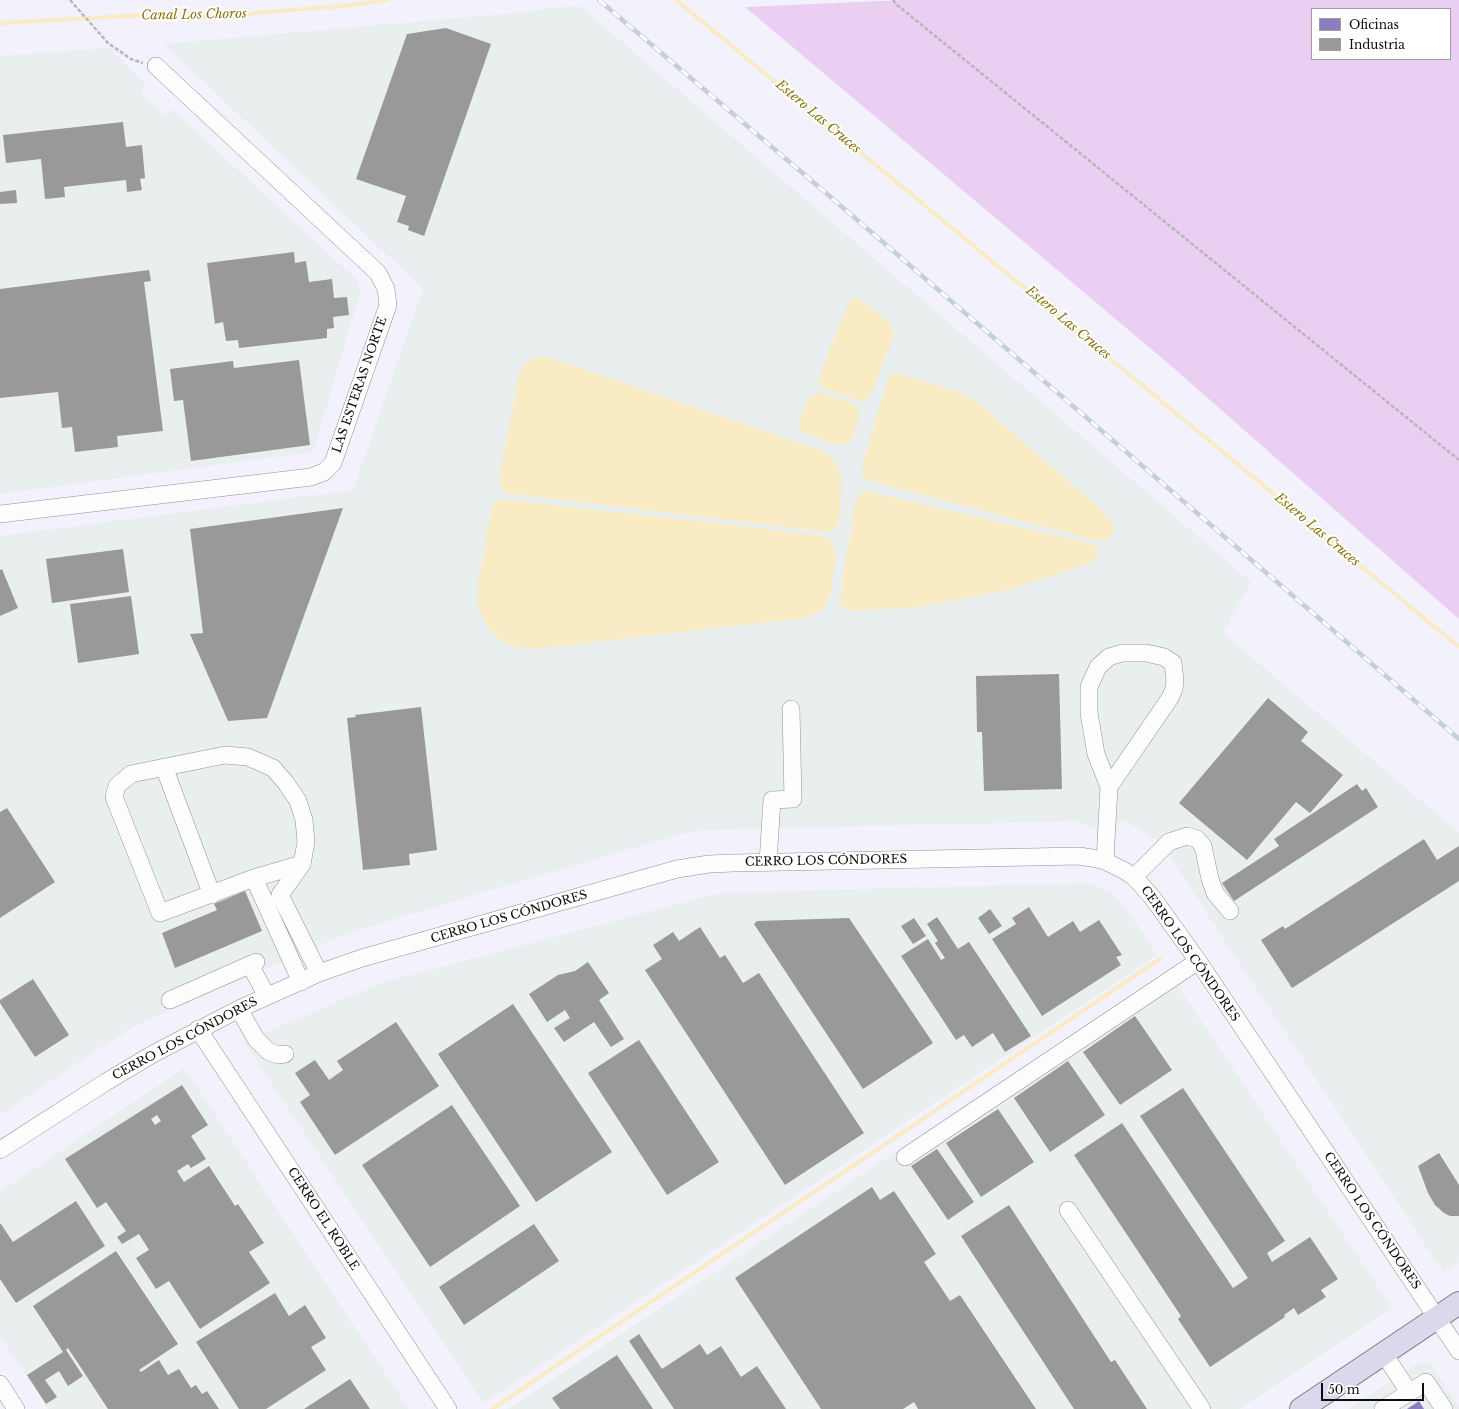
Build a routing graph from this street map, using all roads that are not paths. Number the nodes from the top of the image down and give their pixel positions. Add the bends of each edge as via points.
1 (156, 66) road end
2 (0, 514) edge
3 (791, 709) dead end
4 (164, 767) junction
5 (1109, 787) junction
6 (1105, 861) junction
7 (768, 862) junction
8 (302, 864) junction
9 (1134, 877) junction
10 (254, 878) junction
11 (212, 894) junction
12 (1230, 911) dead end
13 (1198, 961) junction
14 (319, 973) junction
15 (301, 982) junction
16 (267, 996) junction
17 (170, 1000) dead end
18 (239, 1009) junction
19 (198, 1029) junction
20 (286, 1054) dead end
21 (0, 1150) edge
22 (905, 1157) dead end
23 (1068, 1210) dead end
24 (1459, 1303) edge
25 (1437, 1318) junction
26 (1459, 1351) edge
27 (1384, 1354) junction
28 (0, 1384) edge
29 (1409, 1392) junction
30 (16, 1409) edge
31 (448, 1409) edge
32 (1202, 1409) edge
33 (1301, 1409) edge
34 (1383, 1409) edge
35 (1444, 1409) edge

1 - 2 street, LAS ESTERAS NORTE via 378,272 386,289 388,305 383,320 333,463 324,472 311,476
3 - 7 street via 793,799 772,800
4 - 8 street via 225,755 248,757 273,768 298,802 304,820 306,842
4 - 11 street
4 - 11 street via 131,774 117,786 114,797 160,913
5 - 5 street via 1174,689 1176,680 1173,663 1164,657 1146,653 1122,653 1109,657 1098,667 1089,687 1089,713 1096,754
5 - 6 street
6 - 7 street, CERRO LOS CÓNDORES via 1079,856
6 - 9 street, CERRO LOS CÓNDORES
7 - 14 street, CERRO LOS CÓNDORES via 709,864 678,869 369,956
8 - 10 street
8 - 14 street via 280,895
9 - 12 street via 1169,842 1186,836 1197,840 1203,846 1215,893
9 - 13 street, CERRO LOS CÓNDORES via 1152,897
10 - 11 street
10 - 15 street
13 - 22 street
13 - 25 street, CERRO LOS CÓNDORES
14 - 15 street, CERRO LOS CÓNDORES
15 - 16 street, CERRO LOS CÓNDORES
16 - 17 street via 253,963
16 - 18 street, CERRO LOS CÓNDORES
18 - 19 street, CERRO LOS CÓNDORES
18 - 20 street via 256,1039 268,1051 278,1055
19 - 21 street, CERRO LOS CÓNDORES via 106,1082
19 - 31 street, CERRO EL ROBLE
23 - 32 street
24 - 25 main road
25 - 26 street, CERRO LOS CÓNDORES
25 - 27 main road
27 - 29 street
27 - 33 main road
28 - 30 street
29 - 34 street
29 - 35 street via 1426,1382

